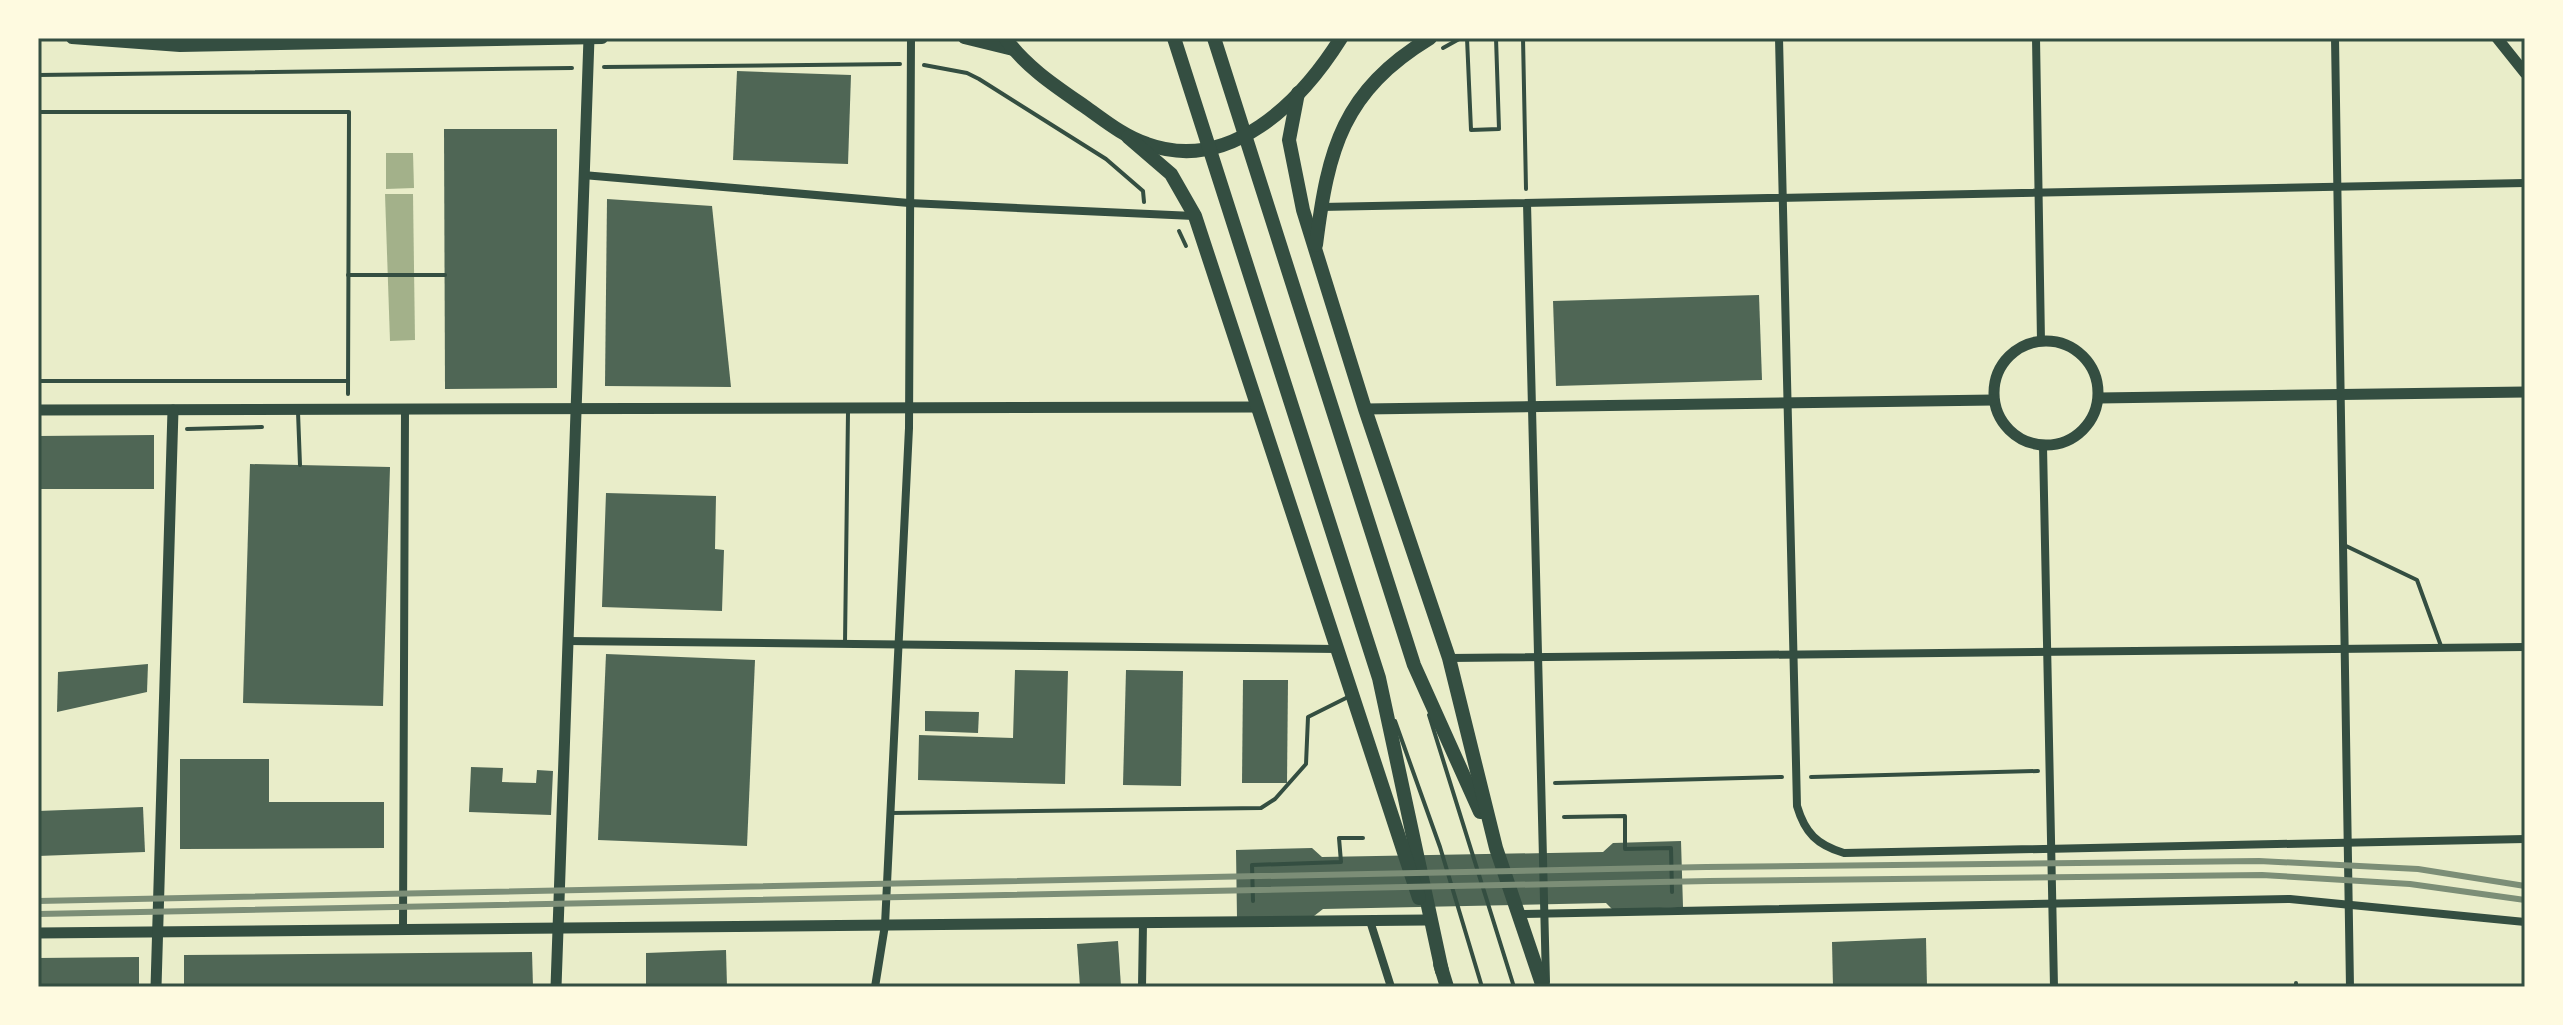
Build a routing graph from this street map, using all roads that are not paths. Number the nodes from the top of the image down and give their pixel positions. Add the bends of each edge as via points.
1 (72, 38) edge
2 (589, 38) edge
3 (602, 38) edge
4 (911, 38) edge
5 (964, 38) edge
6 (1174, 38) edge
7 (1214, 38) edge
8 (1430, 38) edge
9 (1779, 38) edge
10 (2036, 38) edge
11 (2335, 38) edge
12 (2497, 38) edge
13 (1342, 40) edge
14 (1009, 44) edge
15 (2525, 73) edge
16 (1298, 93) junction
17 (1128, 137) junction
18 (583, 175) junction
19 (2525, 183) edge
20 (2337, 187) junction
21 (2039, 193) junction
22 (1782, 198) junction
23 (909, 203) junction
24 (1527, 203) junction
25 (1321, 207) junction
26 (1195, 216) junction
27 (1315, 249) junction
28 (2041, 341) junction
29 (2525, 392) edge
30 (2340, 395) junction
31 (2099, 398) junction
32 (1994, 400) junction
33 (1787, 403) junction
34 (1258, 407) junction
35 (1532, 407) junction
36 (906, 408) junction
37 (574, 409) junction
38 (848, 409) junction
39 (1365, 409) junction
40 (38, 410) edge
41 (173, 410) junction
42 (298, 410) junction
43 (405, 410) junction
44 (2043, 446) junction
45 (300, 465) dead end
46 (2342, 544) junction
47 (567, 641) junction
48 (845, 645) junction
49 (896, 645) junction
50 (2525, 647) edge
51 (2442, 648) junction
52 (1337, 649) junction
53 (2343, 649) junction
54 (2046, 652) junction
55 (1793, 654) junction
56 (1538, 657) junction
57 (1449, 658) junction
58 (1414, 665) junction
59 (1379, 678) junction
60 (1352, 695) junction
61 (889, 813) junction
62 (2525, 839) edge
63 (2346, 842) junction
64 (1496, 848) junction
65 (2048, 848) junction
66 (2049, 903) junction
67 (2347, 903) junction
68 (1518, 914) junction
69 (1544, 914) junction
70 (1426, 920) junction
71 (1370, 921) junction
72 (2525, 922) edge
73 (1143, 923) junction
74 (885, 925) junction
75 (560, 927) junction
76 (403, 928) junction
77 (158, 930) junction
78 (38, 933) edge
79 (1442, 971) junction
80 (156, 987) edge
81 (556, 987) edge
82 (875, 987) edge
83 (1142, 987) edge
84 (1391, 987) edge
85 (1447, 987) edge
86 (1482, 987) edge
87 (1514, 987) edge
88 (1544, 987) edge
89 (2054, 987) edge
90 (2350, 987) edge

1 - 2 main road via 180,46
2 - 3 main road
2 - 18 street
4 - 23 street
5 - 14 main road
6 - 59 main road
7 - 58 main road
8 - 25 main road via 1375,81 1339,131
9 - 22 street
10 - 21 street
11 - 20 street
12 - 15 street
13 - 16 main road
14 - 17 main road via 1039,74
16 - 17 main road via 1264,126 1216,146 1167,150
16 - 27 main road via 1289,140
17 - 26 main road via 1171,174
18 - 23 street
18 - 37 street
19 - 20 street
20 - 21 street
20 - 30 street
21 - 22 street
21 - 28 street
22 - 24 street
22 - 33 street
23 - 26 street
23 - 36 street
24 - 25 street
24 - 35 street
25 - 27 main road
26 - 34 main road
27 - 39 main road
28 - 31 street via 2078,351 2090,364
28 - 32 street via 2016,350 2006,360 1998,372
29 - 30 street
30 - 31 street
30 - 46 street
31 - 44 street via 2080,433
32 - 33 street
32 - 44 street via 2005,427
33 - 35 street
33 - 55 street
34 - 36 street
34 - 52 main road
35 - 39 street
35 - 56 street
36 - 38 street
36 - 49 street
37 - 38 street
37 - 43 street
37 - 47 street
38 - 48 lane
39 - 57 main road
40 - 41 street
41 - 42 street
41 - 77 street
42 - 43 street
42 - 45 lane
43 - 76 street
44 - 54 street
46 - 51 lane via 2417,580
46 - 53 street
47 - 48 street
47 - 75 street
48 - 49 street
49 - 52 street
49 - 61 street
50 - 51 street
51 - 53 street
52 - 60 main road
53 - 54 street
53 - 63 street
54 - 55 street
54 - 65 street
55 - 56 street
55 - 65 street via 1797,806 1812,837 1844,853
56 - 57 street
56 - 69 street
57 - 64 main road
58 - 64 main road
58 - 87 lane
59 - 79 main road
59 - 86 lane via 1440,847
60 - 61 lane via 1308,717 1306,764 1261,808
60 - 70 main road
61 - 74 street
62 - 63 street
63 - 65 street
63 - 67 street
64 - 68 main road
65 - 66 street
66 - 67 street
66 - 69 street
66 - 89 street
67 - 72 street
67 - 90 street
68 - 69 street
68 - 88 main road
69 - 88 street
70 - 71 street
70 - 79 main road
71 - 73 street
71 - 84 street
73 - 74 street
73 - 83 street
74 - 75 street
74 - 82 street
75 - 76 street
75 - 81 street
76 - 77 street
77 - 78 street
77 - 80 street
79 - 85 main road

